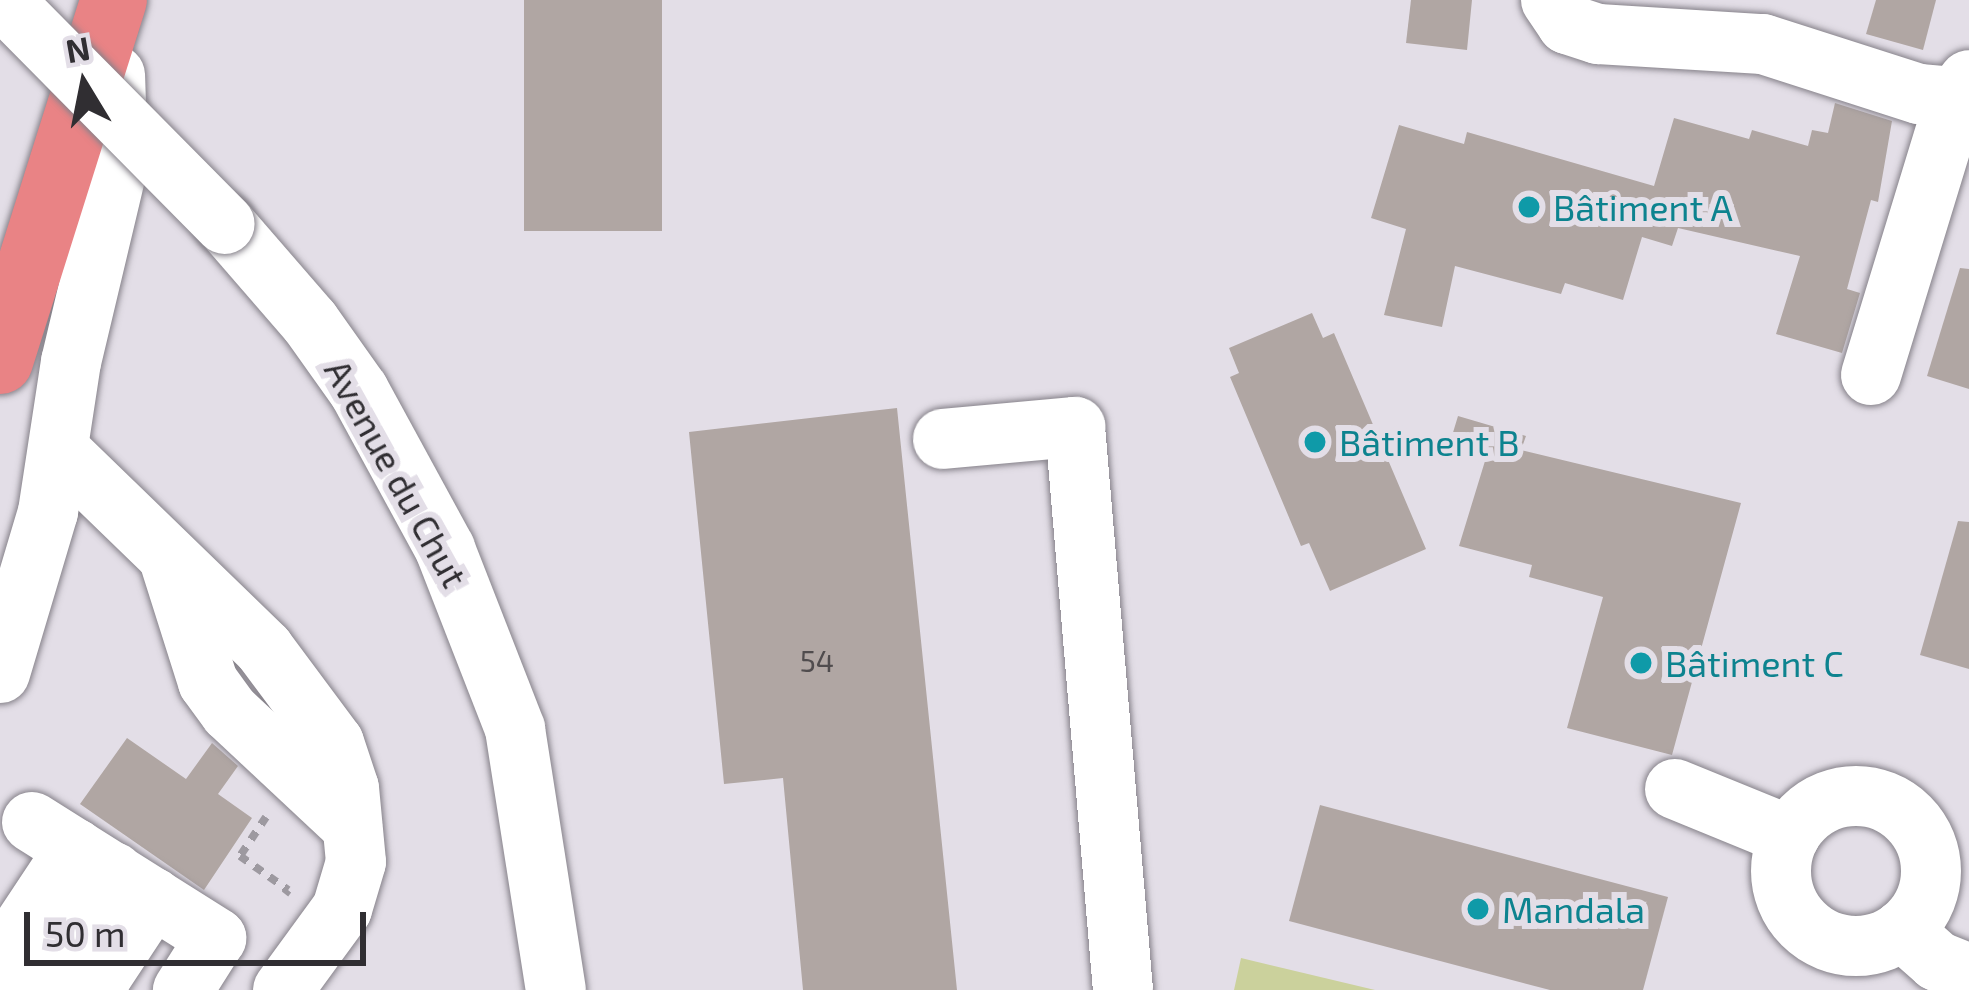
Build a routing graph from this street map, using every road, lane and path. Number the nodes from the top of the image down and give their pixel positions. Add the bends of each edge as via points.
1 (3, 0) edge
2 (16, 0) edge
3 (1551, 0) edge
4 (113, 3) edge
5 (0, 51) edge
6 (1962, 88) edge
7 (0, 361) edge
8 (1871, 375) dead end
9 (943, 440) dead end
10 (61, 452) junction
11 (169, 557) junction
12 (0, 673) edge
13 (270, 750) junction
14 (1675, 789) dead end
15 (352, 826) junction
16 (1790, 836) junction
17 (121, 878) junction
18 (278, 904) dead end
19 (1888, 954) edge
20 (0, 962) edge
21 (1969, 974) edge
22 (0, 980) edge
23 (1, 990) edge
24 (19, 990) edge
25 (50, 990) edge
26 (124, 990) edge
27 (153, 990) edge
28 (183, 990) edge
29 (283, 990) edge
30 (556, 990) edge
31 (1123, 990) edge

1 - 30 street, Avenue du Chut, bridge via 225,224 359,391 463,591 515,729
2 - 5 highway
3 - 6 street via 1567,24 1598,34 1762,44 1919,94
4 - 7 highway
4 - 10 street via 118,164 70,362
6 - 8 street
9 - 31 street via 1075,427
10 - 11 street
10 - 12 street
11 - 13 street via 208,682
11 - 15 street via 304,698 334,743
13 - 15 street
13 - 18 path via 254,776 278,797 240,856 288,890
14 - 16 street
15 - 29 street via 356,862 342,909
16 - 19 street via 1782,884 1804,927
16 - 19 street via 1814,810 1849,796 1897,808 1916,825 1932,872 1928,897
17 - 20 street
17 - 22 street
17 - 23 street via 69,948
17 - 24 street via 86,963
17 - 25 street via 101,977
17 - 26 street
17 - 27 street
17 - 28 street via 216,938
19 - 21 street

